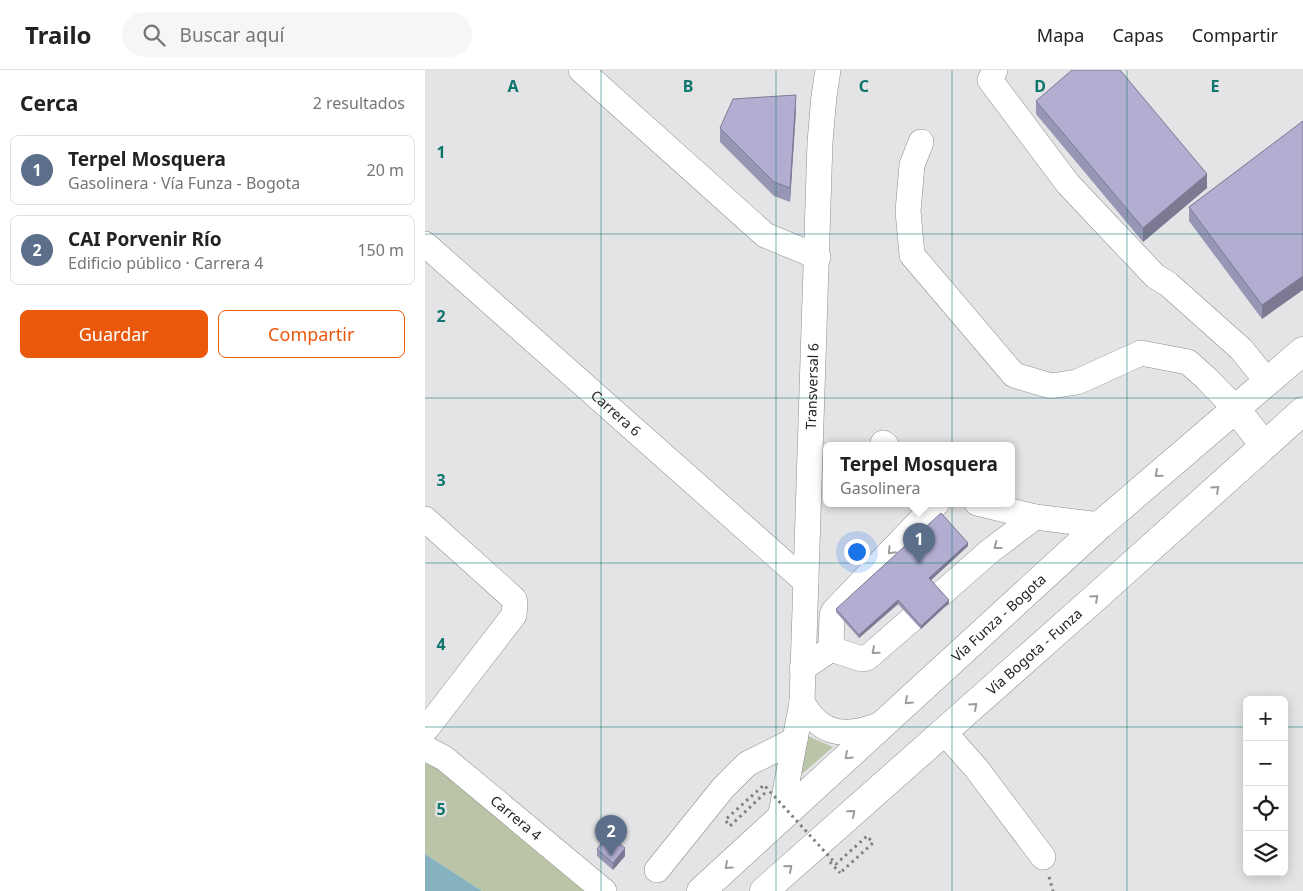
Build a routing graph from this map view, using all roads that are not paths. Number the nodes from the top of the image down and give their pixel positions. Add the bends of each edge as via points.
1 (581, 70) edge
2 (828, 70) edge
3 (995, 70) edge
4 (921, 142) dead end
5 (425, 244) edge
6 (818, 257) junction
7 (1303, 351) edge
8 (1267, 381) junction
9 (1235, 408) junction
10 (1303, 411) edge
11 (1303, 428) edge
12 (1264, 445) junction
13 (933, 507) edge
14 (994, 507) edge
15 (1035, 517) junction
16 (425, 519) edge
17 (1099, 525) junction
18 (806, 582) junction
19 (941, 594) edge
20 (911, 619) edge
21 (831, 649) junction
22 (802, 669) junction
23 (802, 702) junction
24 (884, 723) junction
25 (944, 732) junction
26 (430, 740) edge
27 (795, 740) junction
28 (780, 819) junction
29 (1043, 857) dead end
30 (657, 870) dead end
31 (604, 891) edge
32 (701, 891) edge
33 (764, 891) edge

1 - 6 street via 765,235
2 - 6 street, Transversal 6 via 820,142
3 - 8 street via 990,80 1068,184 1155,276 1241,349
4 - 9 street via 912,165 909,210 912,255 1014,375 1051,386 1077,382 1141,353 1188,362
5 - 18 street, Carrera 6
6 - 18 street, Transversal 6
7 - 8 main road, Vía Funza - Bogota
8 - 9 main road, Vía Funza - Bogota
9 - 12 main road
9 -> 17 main road, Vía Funza - Bogota
10 - 12 main road, Vía Bogota - Funza
11 - 12 street
25 -> 12 main road, Vía Bogota - Funza
13 -> 21 street via 833,611
14 - 15 street
15 - 17 street
15 -> 19 street
16 - 26 street via 515,603 514,615
17 -> 24 main road, Vía Funza - Bogota
18 - 22 street, Transversal 6
20 -> 21 street via 867,658
21 - 22 street
22 - 23 street, Transversal 6
23 - 24 street via 818,723 837,731 857,733
23 - 27 street, Transversal 6
24 -> 28 main road, Vía Funza - Bogota
25 - 29 street via 976,768
33 -> 25 main road, Vía Bogota - Funza
26 - 31 street, Carrera 4
27 - 28 street, Transversal 6
27 - 30 street via 747,764 723,788
28 -> 32 main road, Vía Funza - Bogota

